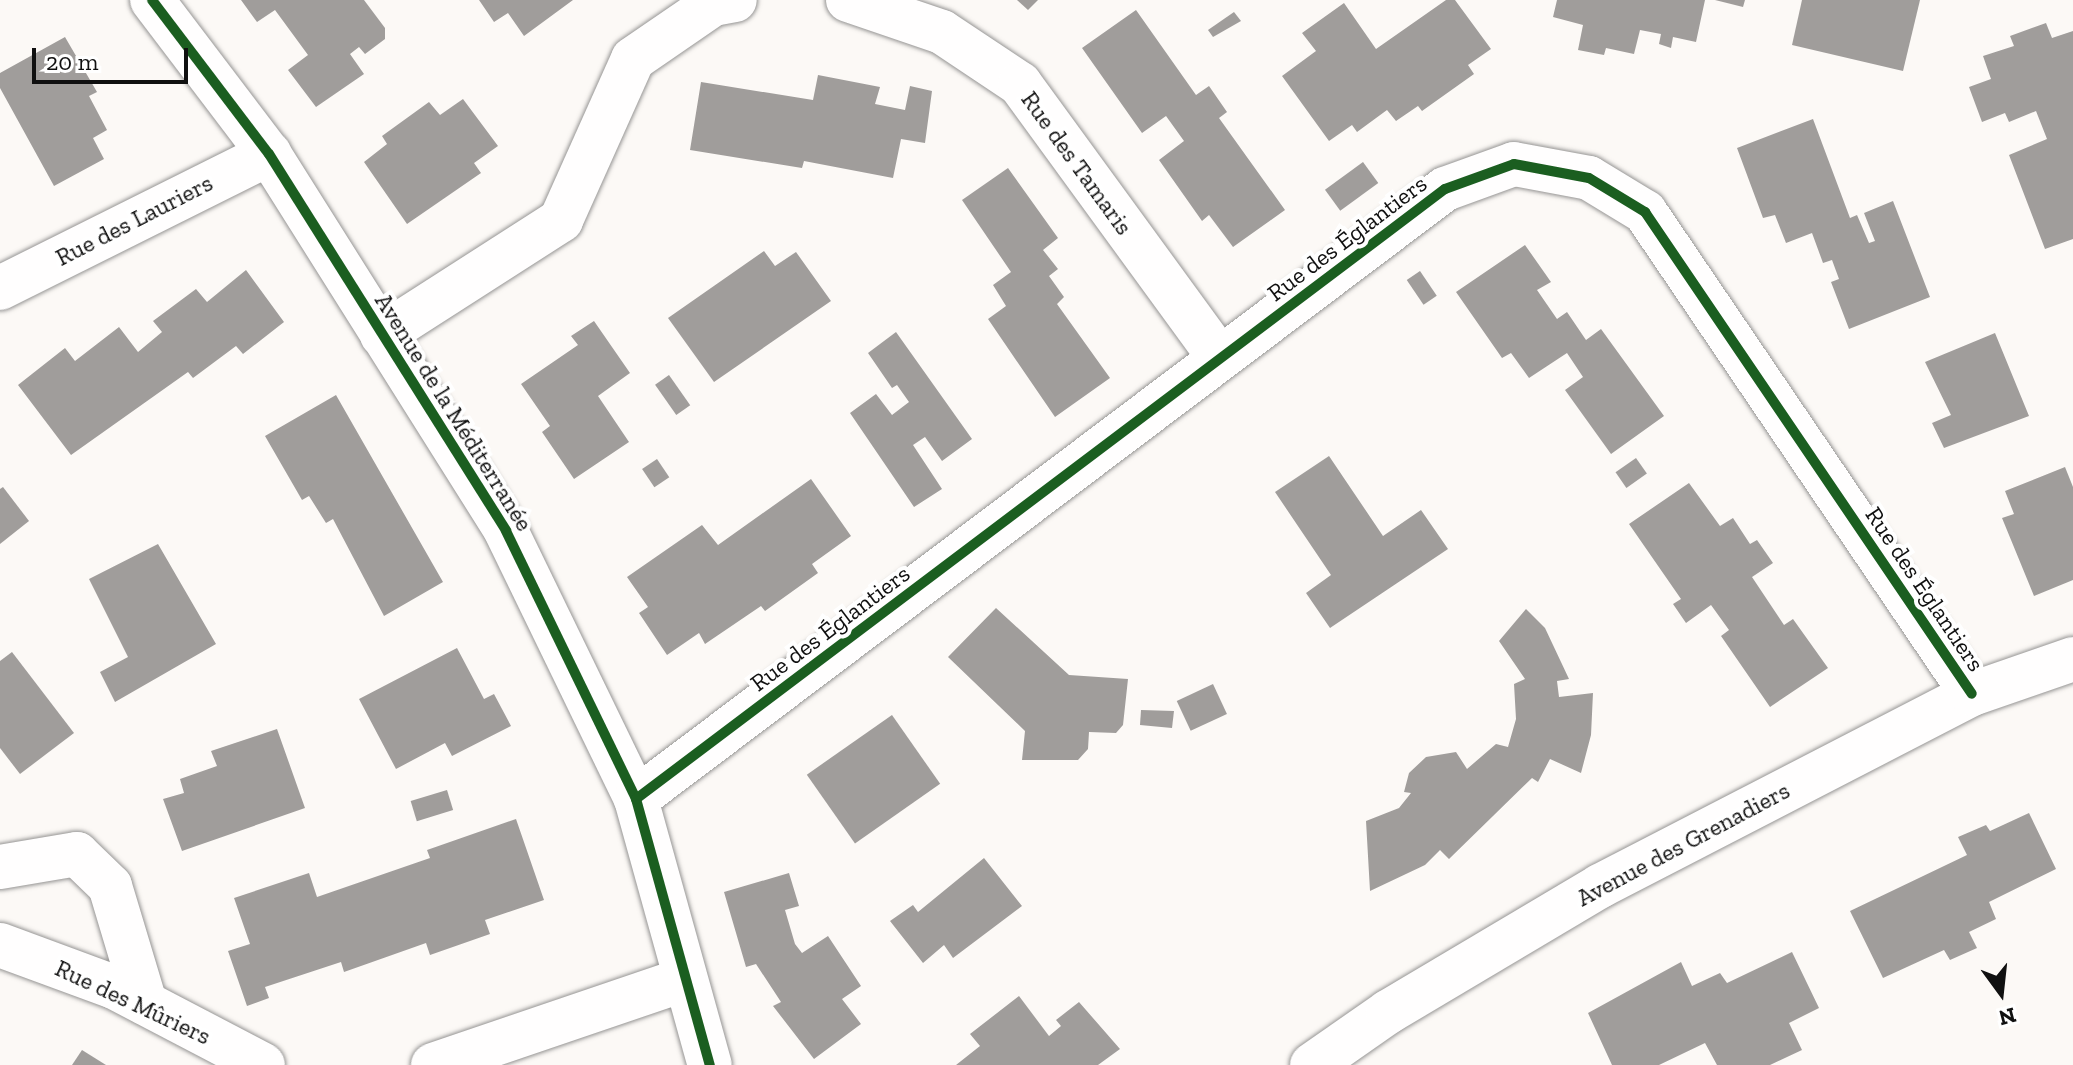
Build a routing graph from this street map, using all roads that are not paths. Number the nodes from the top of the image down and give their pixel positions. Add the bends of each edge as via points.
1 (152, 0) edge
2 (735, 0) edge
3 (848, 0) edge
4 (269, 154) junction
5 (0, 288) edge
6 (382, 335) junction
7 (1220, 358) junction
8 (2073, 659) edge
9 (1972, 694) junction
10 (636, 799) junction
11 (0, 867) edge
12 (0, 945) edge
13 (683, 980) junction
14 (145, 1003) junction
15 (263, 1065) edge
16 (433, 1065) edge
17 (710, 1065) edge
18 (1312, 1065) edge

1 - 4 street, Avenue de la Méditerranée
2 - 6 street via 713,4 633,59 561,220
3 - 7 street, Rue des Tamaris via 942,32 1020,84
4 - 5 street, Rue des Lauriers
4 - 6 street, Avenue de la Méditerranée
6 - 10 street, Avenue de la Méditerranée via 506,531
7 - 9 street, Rue des Églantiers via 1445,189 1514,164 1589,178 1645,212
7 - 10 street, Rue des Églantiers
8 - 9 street, Avenue des Grenadiers
9 - 18 street, Avenue des Grenadiers via 1600,886 1388,1012
10 - 13 street, Avenue de la Méditerranée
11 - 14 street via 77,854 110,886
12 - 14 street, Rue des Mûriers
13 - 16 street
13 - 17 street, Avenue de la Méditerranée
14 - 15 street, Rue des Mûriers

